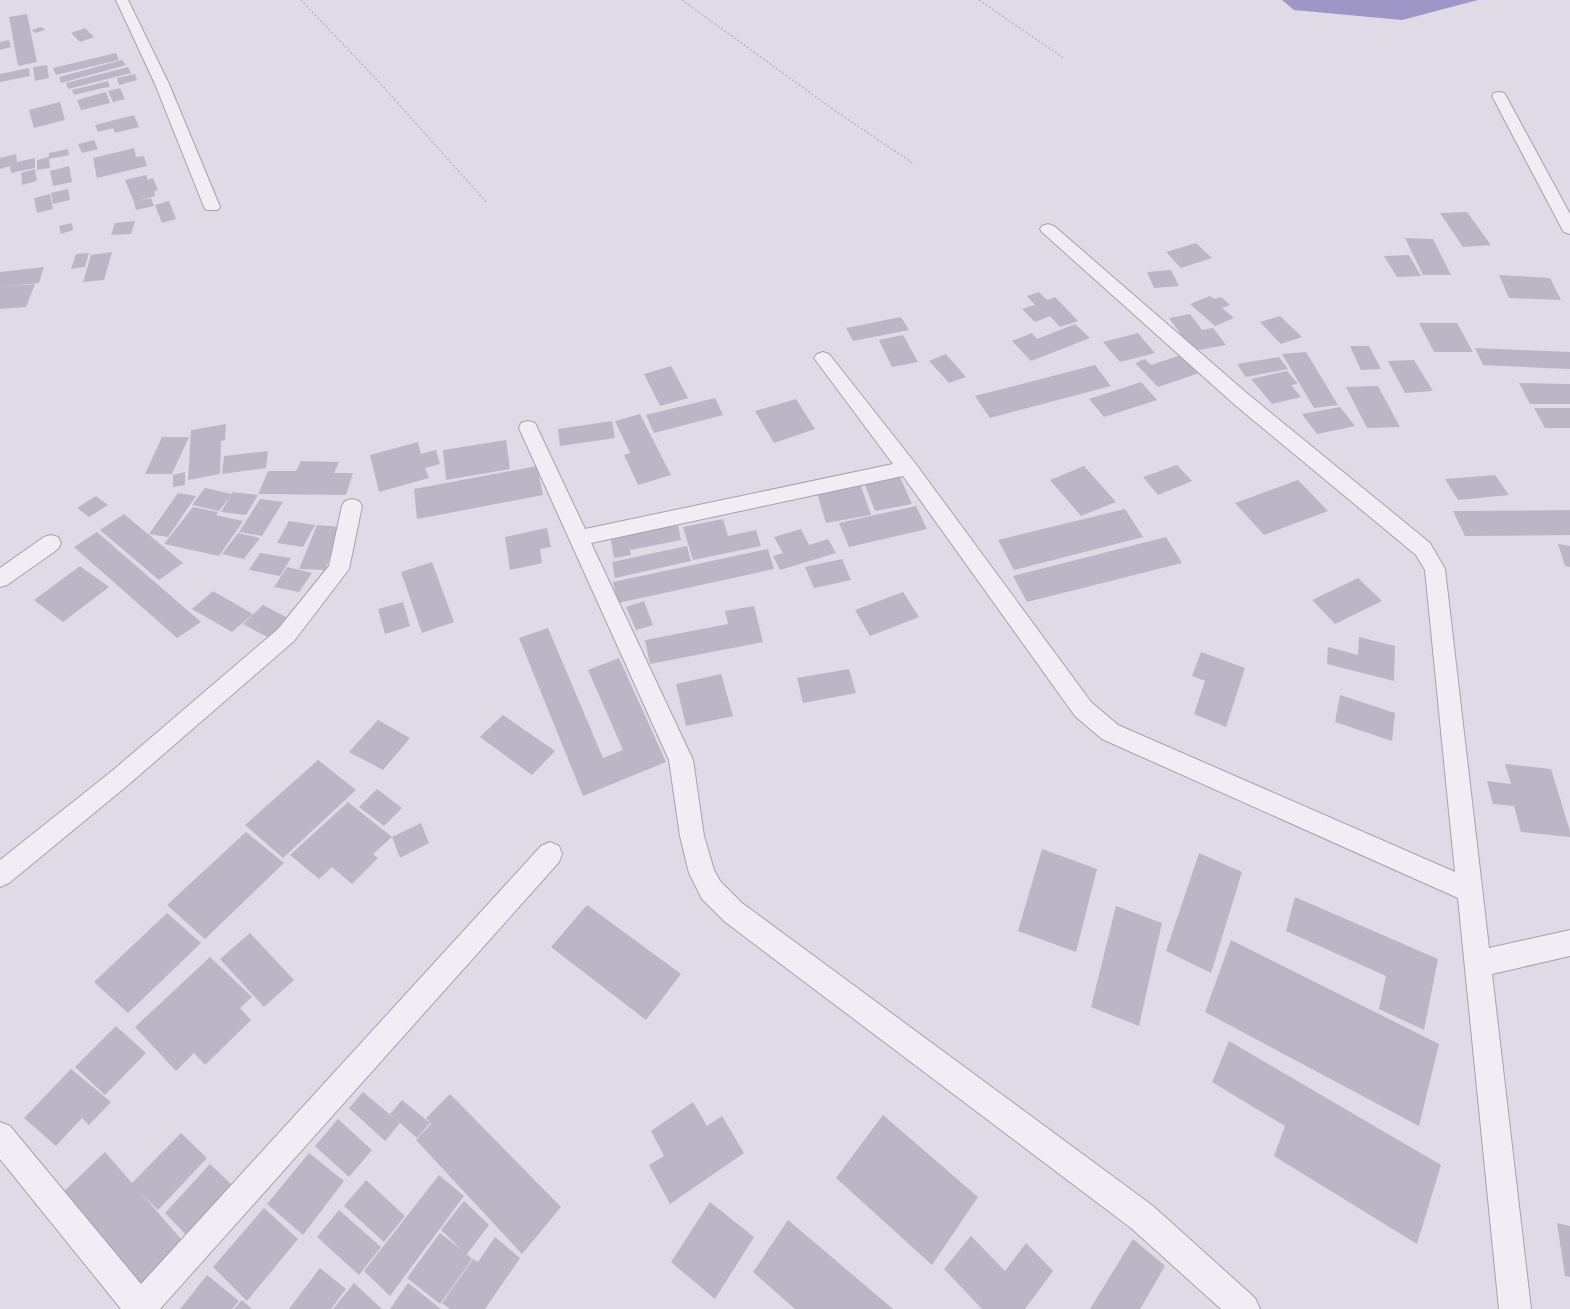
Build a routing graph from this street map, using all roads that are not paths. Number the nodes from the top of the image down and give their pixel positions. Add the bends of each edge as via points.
1 (122, 0) edge
2 (1499, 96) dead end
3 (212, 207) dead end
4 (1048, 229) dead end
5 (1570, 229) edge
6 (823, 358) dead end
7 (528, 428) dead end
8 (908, 468) junction
9 (352, 506) dead end
10 (579, 538) junction
11 (51, 543) dead end
12 (0, 579) edge
13 (550, 854) dead end
14 (0, 875) edge
15 (1470, 891) junction
16 (1570, 943) edge
17 (1478, 964) junction
18 (0, 1136) edge
19 (140, 1308) edge
20 (1244, 1309) edge
21 (1515, 1309) edge

1 - 3 street via 162,84
2 - 5 street
4 - 15 street via 1242,400 1423,549 1435,569
6 - 8 street
7 - 10 street
8 - 10 street
8 - 15 street via 1083,709 1110,732
9 - 14 street via 339,569 286,636 120,778
10 - 20 street via 681,760 692,836 702,873 711,890 733,912 1142,1217
11 - 12 street
13 - 19 street
15 - 17 street
16 - 17 street
17 - 21 street
18 - 19 street

